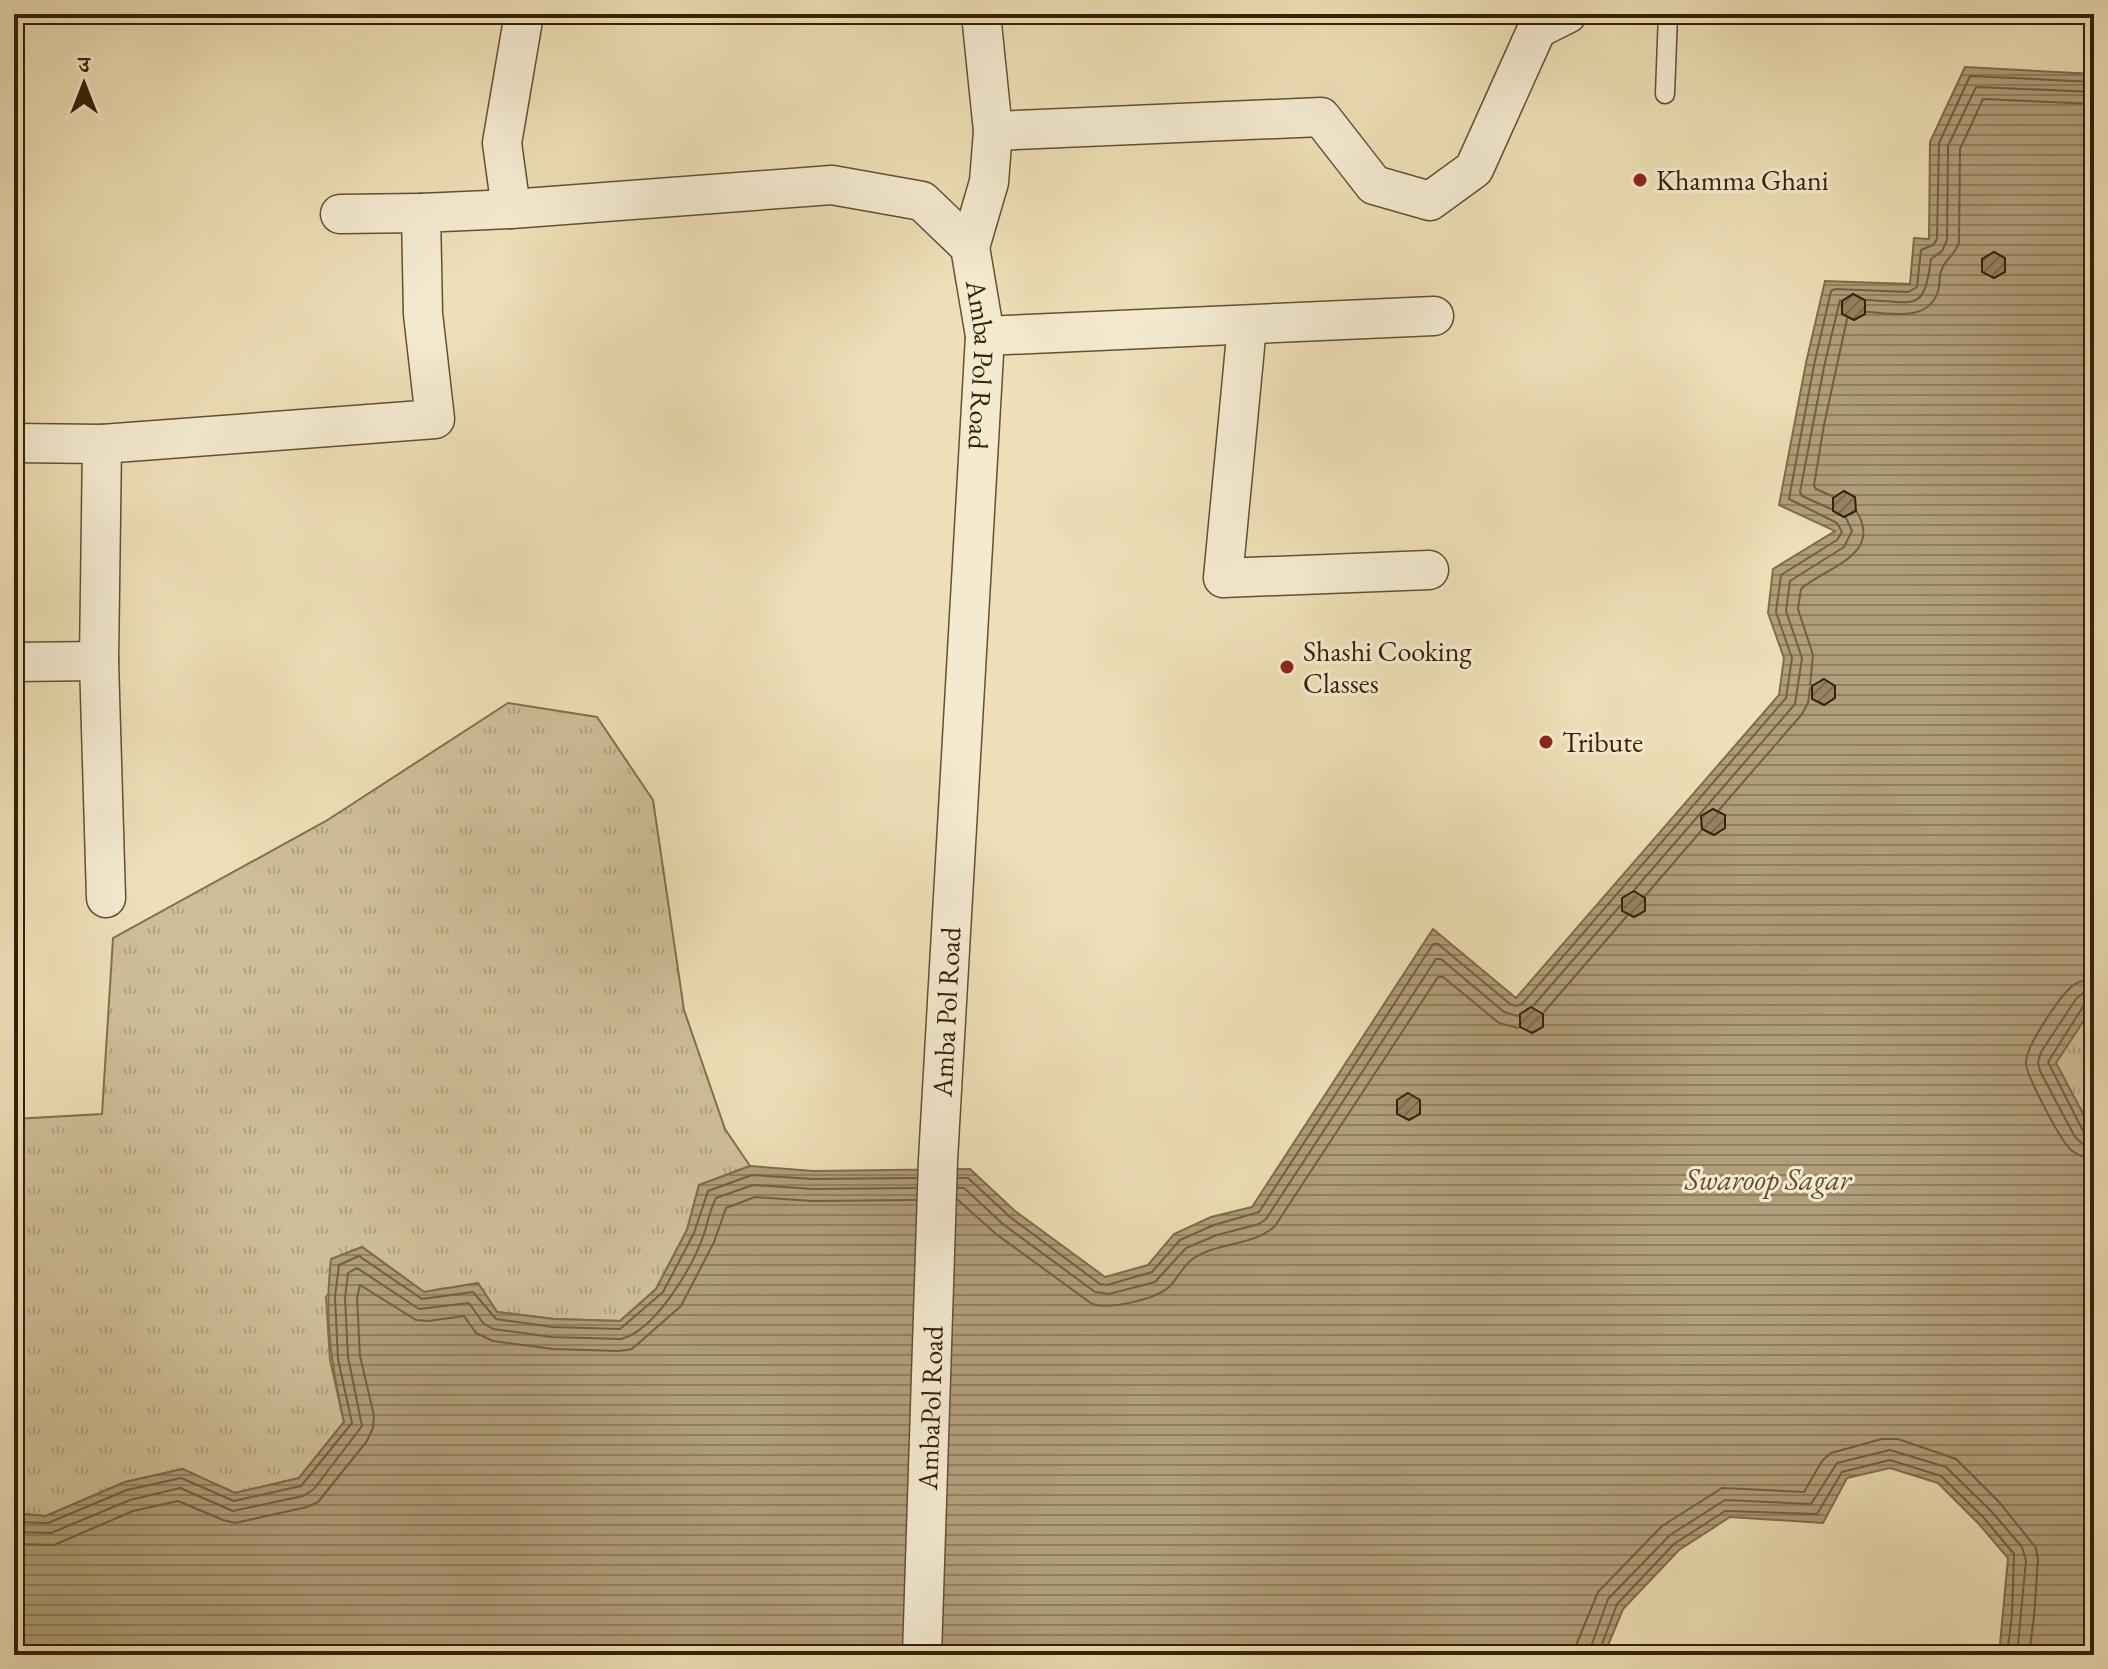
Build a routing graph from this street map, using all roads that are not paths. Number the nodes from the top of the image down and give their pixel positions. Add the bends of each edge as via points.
1 (524, 14) edge
2 (981, 14) edge
3 (1567, 14) edge
4 (1668, 14) edge
5 (1665, 94) dead end
6 (993, 131) junction
7 (511, 209) junction
8 (421, 213) junction
9 (340, 214) dead end
10 (970, 247) junction
11 (1434, 316) dead end
12 (1247, 326) junction
13 (985, 336) junction
14 (14, 443) edge
15 (102, 444) junction
16 (1429, 570) dead end
17 (99, 661) junction
18 (14, 662) edge
19 (106, 898) dead end
20 (938, 1160) joint
21 (922, 1655) edge

1 - 7 street via 502,143
2 - 6 street
3 - 6 street via 1537,29 1474,169 1430,201 1374,185 1321,117
4 - 5 lane
6 - 10 street via 989,182
7 - 8 street, Amba Pol Road
7 - 10 street, Amba Pol Road via 832,185 922,201
8 - 9 street, Amba Pol Road
8 - 15 street via 423,314 435,419
10 - 13 street, Amba Pol Road
11 - 12 street
12 - 13 street
12 - 16 street via 1223,578
13 - 20 street, Amba Pol Road
14 - 15 street
15 - 17 street
17 - 18 street
17 - 19 street
20 - 21 street, AmbaPol Road

